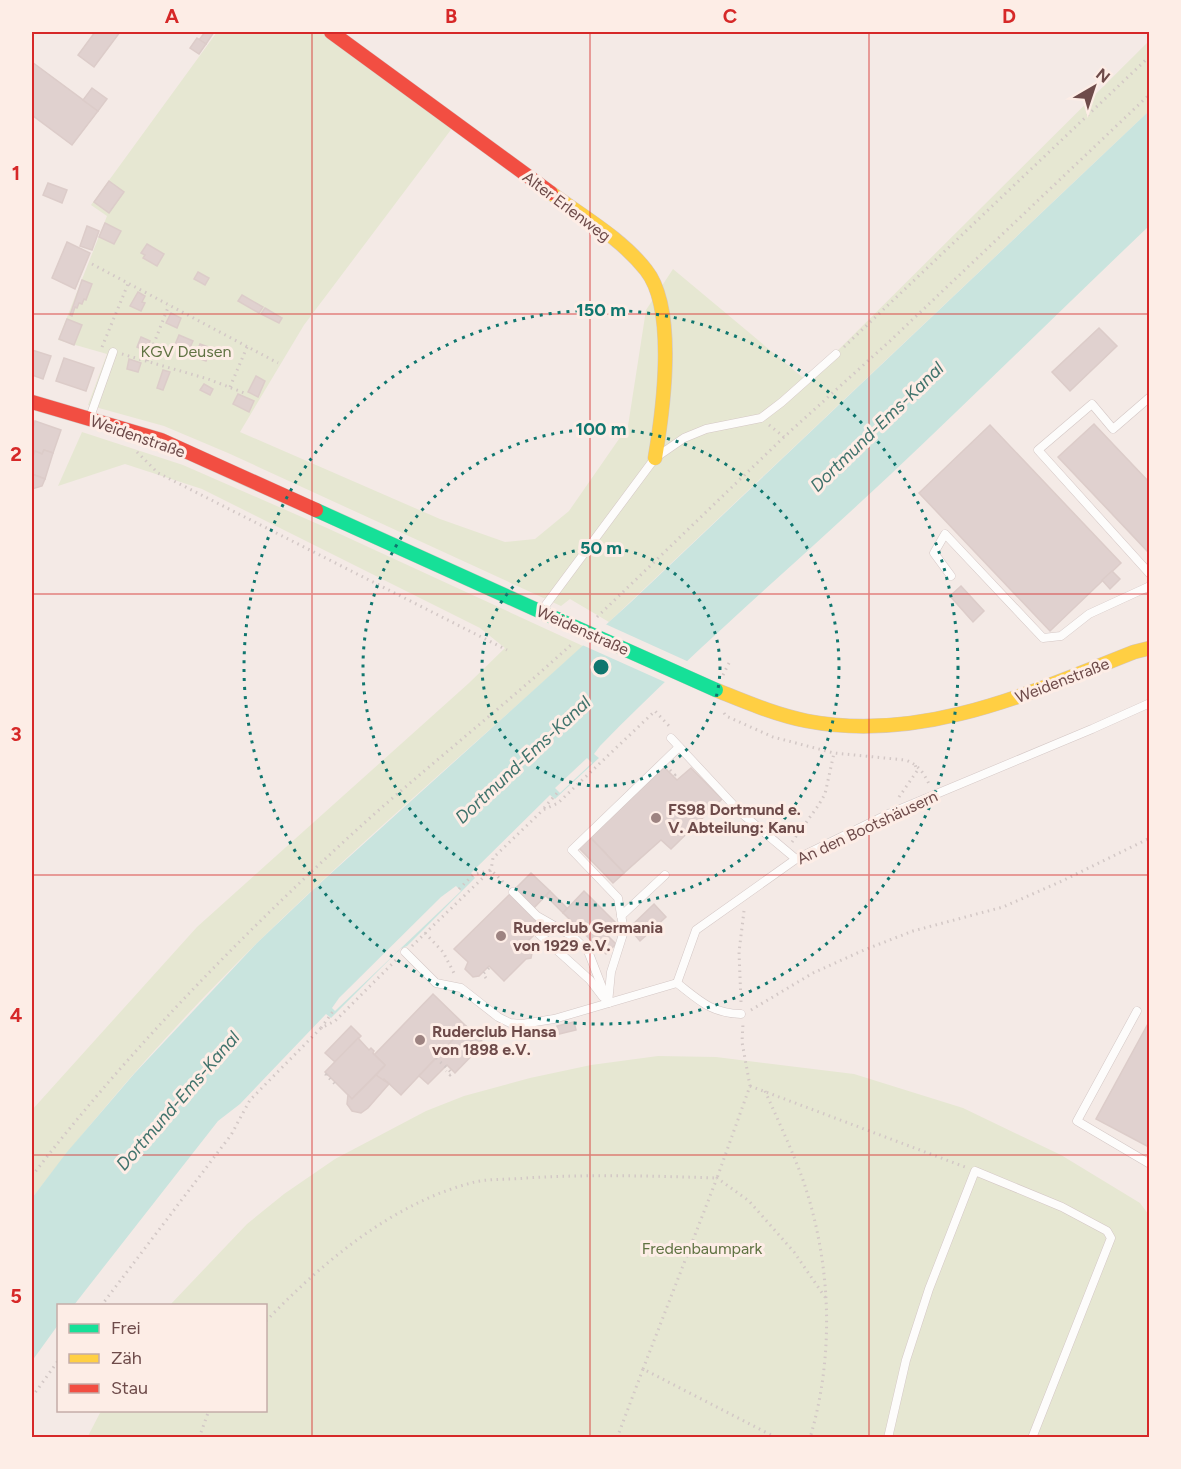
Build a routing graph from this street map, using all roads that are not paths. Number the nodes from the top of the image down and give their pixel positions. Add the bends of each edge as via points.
1 (331, 32) edge
2 (113, 352) road end
3 (836, 354) road end
4 (1149, 397) edge
5 (32, 402) edge
6 (90, 419) junction
7 (655, 458) junction
8 (1149, 574) edge
9 (951, 576) dead end
10 (1149, 586) edge
11 (542, 611) junction
12 (1149, 648) edge
13 (1149, 703) edge
14 (671, 738) dead end
15 (679, 747) junction
16 (796, 859) junction
17 (665, 876) dead end
18 (513, 892) road end
19 (621, 916) junction
20 (538, 934) dead end
21 (405, 952) road end
22 (677, 983) junction
23 (608, 1003) junction
24 (1137, 1011) dead end
25 (741, 1014) road end
26 (1149, 1164) edge
27 (888, 1437) edge
28 (1032, 1437) edge

1 - 7 street, Alter Erlenweg via 600,229 647,270 659,294 663,344 661,426
2 - 6 lane
3 - 7 lane via 761,418 706,429 684,438
4 - 8 lane via 1113,429 1092,404 1038,450
5 - 6 street, Weidenstraße
6 - 11 street, Weidenstraße via 161,440
7 - 11 lane
9 - 10 lane via 934,553 945,534 1042,638 1061,636 1089,614
11 - 12 street, Weidenstraße, bridge via 751,705 849,726 909,724 956,716
13 - 16 lane, An den Bootshäusern via 886,815
14 - 15 lane
15 - 16 lane via 740,812
15 - 19 lane via 572,850 618,898
16 - 22 lane, An den Bootshäusern via 696,930
17 - 19 lane
18 - 23 lane via 537,916 572,936 588,951
19 - 23 lane via 624,931 611,972
20 - 23 lane via 590,980
21 - 23 lane via 436,983 461,988 510,1023 554,1019
22 - 23 lane
22 - 25 lane via 723,1014
24 - 26 lane via 1077,1121
27 - 28 lane via 906,1360 929,1289 975,1172 1062,1207 1111,1238

